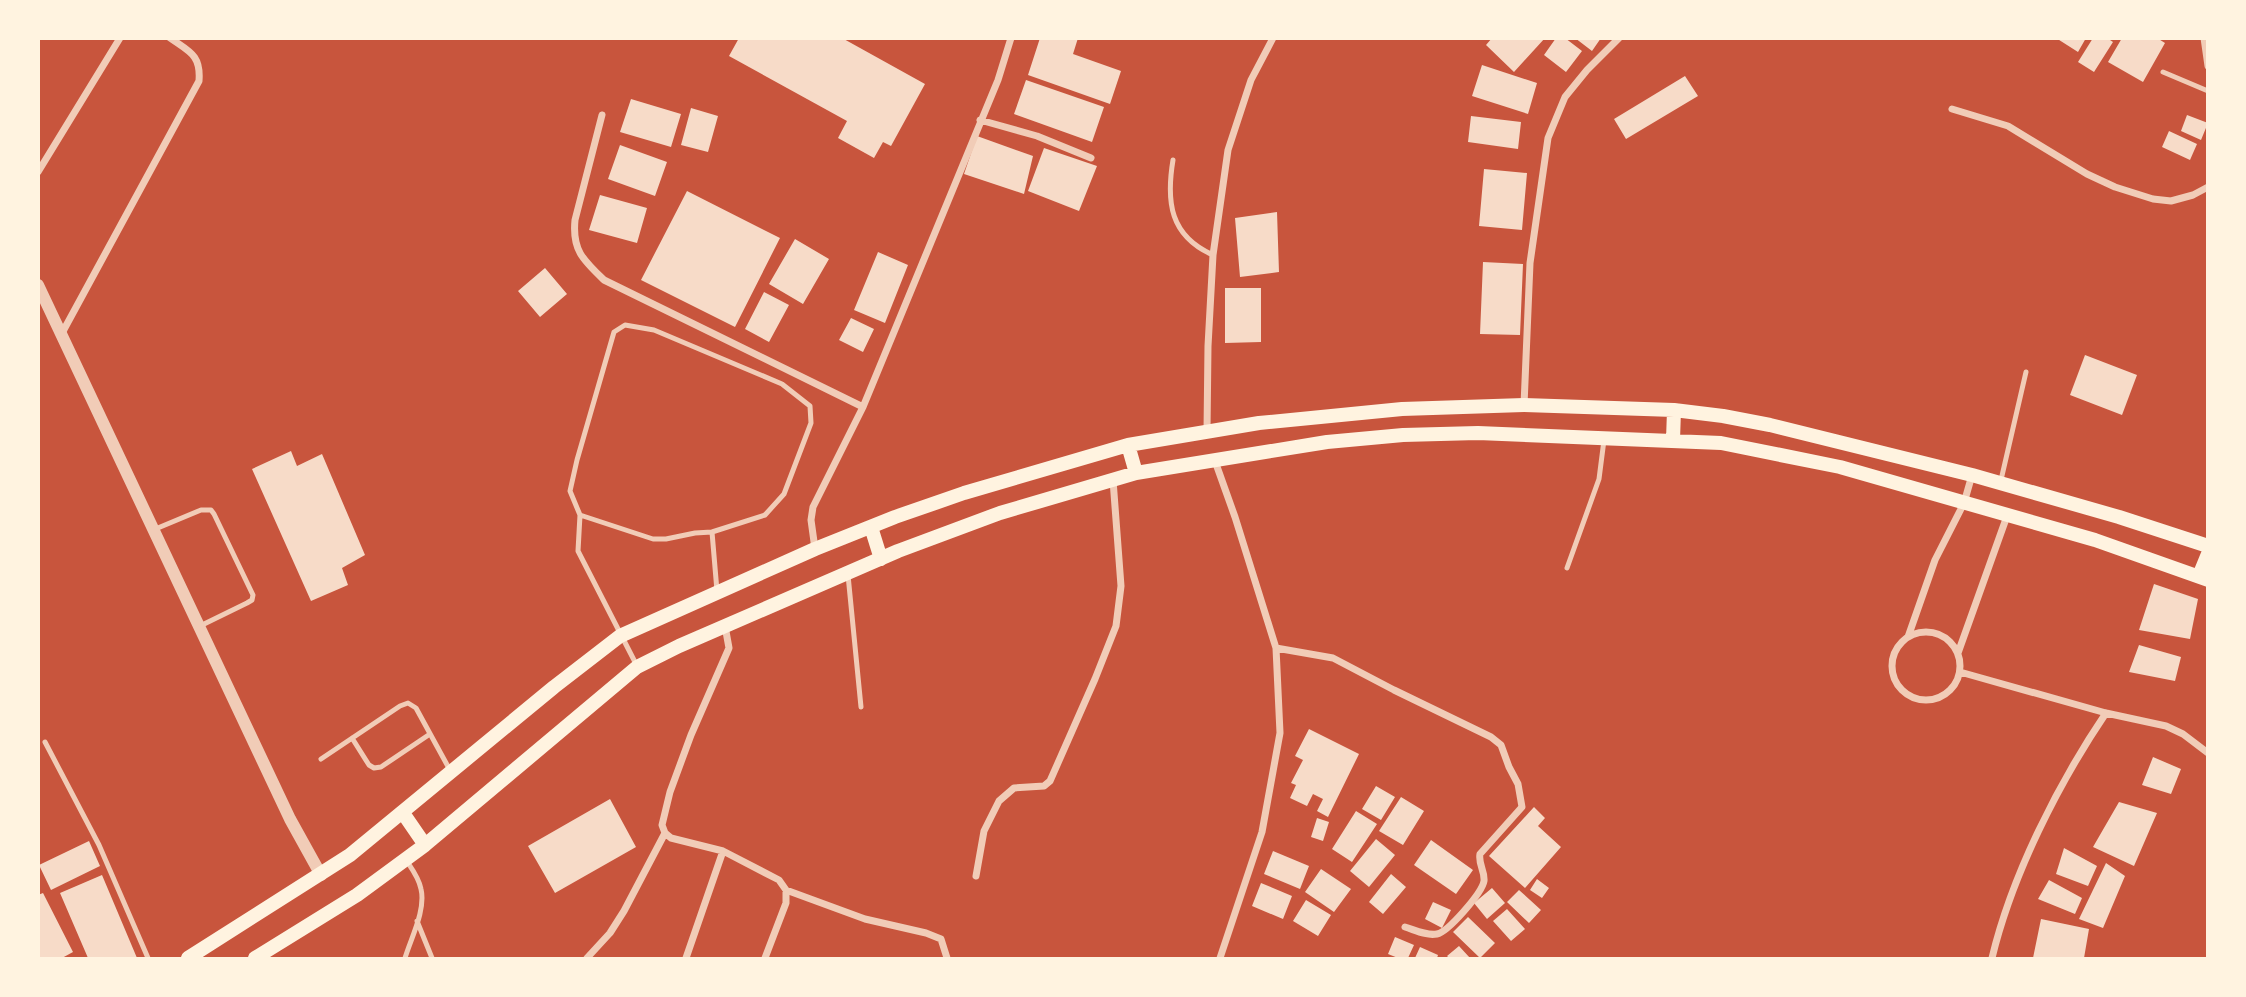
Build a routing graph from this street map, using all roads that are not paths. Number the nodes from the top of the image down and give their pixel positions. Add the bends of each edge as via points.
1 (120, 38) edge
2 (170, 38) edge
3 (1011, 38) edge
4 (1273, 38) edge
5 (1619, 38) edge
6 (2204, 38) edge
7 (2207, 66) edge
8 (2163, 72) dead end
9 (2207, 91) edge
10 (1952, 109) dead end
11 (602, 115) dead end
12 (980, 120) junction
13 (1091, 158) dead end
14 (1173, 160) dead end
15 (38, 172) edge
16 (2207, 187) edge
17 (1213, 255) junction
18 (38, 285) edge
19 (61, 335) junction
20 (2026, 372) dead end
21 (1524, 405) junction
22 (863, 407) junction
23 (1402, 409) junction
24 (1674, 410) junction
25 (1770, 425) junction
26 (1207, 431) junction
27 (1403, 435) junction
28 (1604, 437) junction
29 (1673, 440) junction
30 (1128, 445) junction
31 (1766, 452) junction
32 (1215, 461) junction
33 (1136, 472) junction
34 (1972, 475) junction
35 (1113, 480) junction
36 (2000, 483) junction
37 (1964, 503) junction
38 (580, 515) junction
39 (2007, 516) junction
40 (871, 527) junction
41 (153, 530) junction
42 (712, 532) junction
43 (2207, 546) edge
44 (815, 549) junction
45 (2207, 554) edge
46 (881, 559) junction
47 (1567, 568) dead end
48 (848, 572) junction
49 (2203, 578) edge
50 (717, 593) junction
51 (198, 626) junction
52 (724, 626) junction
53 (620, 636) junction
54 (1908, 637) junction
55 (1276, 648) junction
56 (1958, 653) junction
57 (637, 667) junction
58 (1960, 671) junction
59 (861, 708) dead end
60 (2106, 713) junction
61 (430, 734) junction
62 (352, 738) junction
63 (45, 742) dead end
64 (2207, 753) edge
65 (321, 759) dead end
66 (451, 772) junction
67 (403, 813) junction
68 (665, 833) junction
69 (425, 845) junction
70 (723, 851) junction
71 (406, 860) junction
72 (321, 875) junction
73 (976, 876) dead end
74 (786, 890) junction
75 (417, 921) junction
76 (1405, 928) dead end
77 (148, 958) edge
78 (188, 958) edge
79 (254, 958) edge
80 (405, 958) edge
81 (432, 958) edge
82 (587, 958) edge
83 (686, 958) edge
84 (765, 958) edge
85 (947, 958) edge
86 (1220, 958) edge
87 (1992, 958) edge

1 - 15 street
2 - 19 street via 194,55 200,66 199,81
3 - 12 street
4 - 17 street via 1251,80 1228,150
5 - 21 street via 1565,97 1548,138 1530,263
6 - 7 street
8 - 9 lane
10 - 16 street via 2008,127 2087,174 2153,199 2171,201
11 - 22 street via 573,233 583,260 604,279
12 - 13 street
12 - 22 street
14 - 17 lane via 1174,218 1197,248
17 - 26 street
18 - 19 street
19 - 41 street
20 - 36 lane
21 - 23 main road
21 - 24 main road
22 - 44 street via 813,507
23 - 26 main road
23 - 27 main road
24 - 25 main road
24 - 29 main road
25 - 31 main road
25 - 34 main road
26 - 30 main road
27 - 28 main road
27 - 32 main road
28 - 29 main road
28 - 47 lane via 1599,480
29 - 31 main road
30 - 33 main road
30 - 40 main road via 964,493
31 - 37 main road via 1840,467
32 - 33 main road
32 - 55 street
33 - 35 main road
34 - 36 main road
34 - 37 street
35 - 46 main road via 1000,513
35 - 73 street via 1121,586 1116,626 1051,781 1044,786 1014,788 999,801 984,831
36 - 43 main road
37 - 39 main road
37 - 54 street via 1935,560
38 - 42 lane via 653,538
38 - 42 lane via 570,491 577,460 614,332 625,325 654,330 782,384 810,406 811,423 784,494 765,514
38 - 53 lane via 578,551
39 - 49 main road via 2095,540
39 - 56 street
40 - 44 main road
40 - 46 main road
41 - 51 street
41 - 51 lane via 211,510 250,588 252,600
42 - 50 lane
44 - 50 main road
45 - 49 main road
46 - 48 main road
48 - 52 main road
48 - 59 lane
50 - 53 main road
51 - 72 street
52 - 57 main road
52 - 68 street via 729,649 670,792 662,825
53 - 57 lane
53 - 66 main road
54 - 56 street via 1936,633 1950,640
54 - 58 street via 1894,652 1891,671 1899,689 1916,699 1935,700 1952,690
55 - 76 street via 1333,658 1501,744 1522,807 1480,854 1483,884 1439,934
55 - 86 street via 1280,733 1262,832
56 - 58 street
57 - 69 main road
58 - 60 street
60 - 64 street via 2166,726
60 - 87 street via 2079,755 2018,875
61 - 62 lane via 374,768
61 - 62 lane via 416,708 408,703
61 - 66 lane
62 - 65 lane
63 - 77 lane via 99,845
66 - 67 main road
67 - 69 main road
67 - 72 main road
68 - 70 street via 682,842
68 - 82 street via 624,912
69 - 71 main road
70 - 74 street via 779,880
70 - 83 street
71 - 75 lane via 421,887
71 - 79 main road
72 - 78 main road
74 - 84 street via 786,903
74 - 85 street via 865,919 941,939
75 - 80 lane
75 - 81 lane

